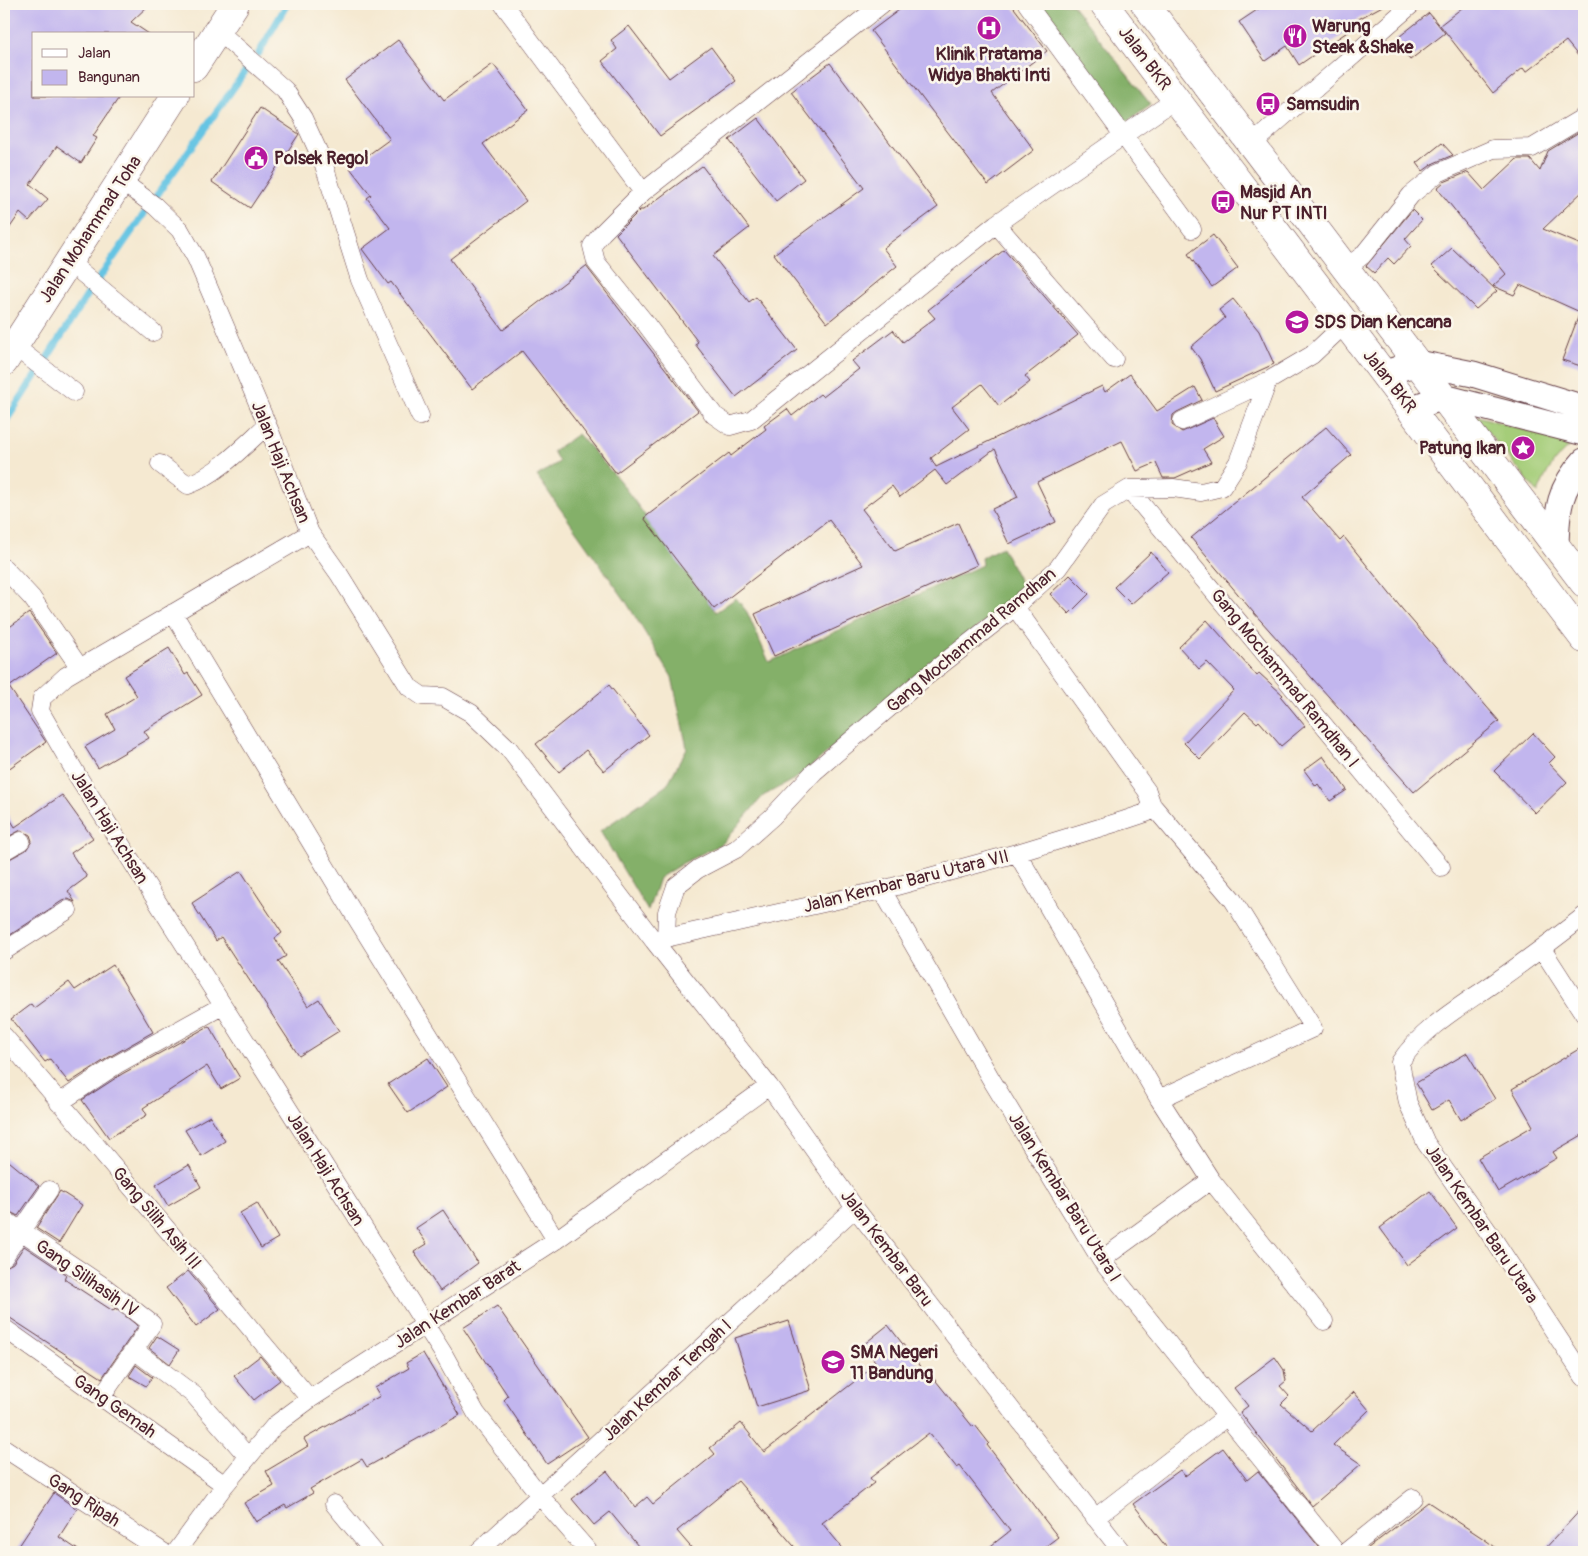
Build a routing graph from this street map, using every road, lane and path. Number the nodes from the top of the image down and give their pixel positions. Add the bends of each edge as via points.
1 (235, 4) edge
2 (503, 4) edge
3 (882, 4) edge
4 (1027, 4) edge
5 (1104, 4) edge
6 (1145, 4) edge
7 (1412, 4) edge
8 (217, 30) junction
9 (195, 65) edge
10 (174, 98) edge
11 (1176, 99) junction
12 (1584, 117) edge
13 (1125, 135) junction
14 (1252, 144) junction
15 (121, 180) junction
16 (643, 192) junction
17 (996, 224) junction
18 (1192, 229) dead end
19 (69, 262) junction
20 (1346, 268) junction
21 (1346, 323) junction
22 (153, 332) dead end
23 (9, 354) edge
24 (1114, 359) dead end
25 (1418, 363) junction
26 (1385, 373) junction
27 (1268, 381) junction
28 (74, 392) dead end
29 (1444, 397) junction
30 (1412, 408) junction
31 (1584, 408) edge
32 (420, 416) dead end
33 (1182, 421) dead end
34 (267, 425) junction
35 (1584, 433) edge
36 (1584, 461) edge
37 (160, 464) dead end
38 (1129, 489) junction
39 (310, 533) junction
40 (1556, 545) junction
41 (4, 568) edge
42 (1584, 583) edge
43 (1015, 608) junction
44 (173, 613) junction
45 (1584, 639) edge
46 (80, 668) junction
47 (1152, 804) junction
48 (21, 841) dead end
49 (4, 852) edge
50 (1017, 853) junction
51 (1441, 867) dead end
52 (882, 890) junction
53 (68, 910) dead end
54 (1584, 916) edge
55 (660, 940) junction
56 (1542, 949) junction
57 (4, 950) edge
58 (222, 1006) junction
59 (1584, 1014) edge
60 (4, 1036) edge
61 (769, 1086) junction
62 (1159, 1099) junction
63 (59, 1103) junction
64 (1211, 1180) junction
65 (49, 1190) dead end
66 (855, 1208) junction
67 (4, 1220) edge
68 (22, 1231) junction
69 (556, 1240) junction
70 (4, 1257) edge
71 (1101, 1260) junction
72 (1324, 1322) dead end
73 (425, 1325) junction
74 (4, 1328) edge
75 (134, 1350) junction
76 (1584, 1377) edge
77 (102, 1396) junction
78 (310, 1399) junction
79 (1226, 1417) junction
80 (4, 1448) edge
81 (248, 1457) junction
82 (225, 1485) junction
83 (541, 1497) junction
84 (1413, 1498) dead end
85 (334, 1504) dead end
86 (1095, 1518) junction
87 (163, 1552) edge
88 (176, 1552) edge
89 (374, 1552) edge
90 (478, 1552) edge
91 (589, 1552) edge
92 (1122, 1552) edge
93 (1336, 1552) edge
94 (1346, 1552) edge

1 - 8 main road
2 - 16 street
3 - 16 street
4 - 13 street
5 - 11 main road, Jalan BKR
6 - 14 main road, Jalan BKR
7 - 14 street
8 - 9 main road
8 - 32 street via 285,90 303,118 323,162 360,280
10 - 15 main road, Jalan Mohammad Toha
11 - 13 street
11 - 21 main road, Jalan BKR
12 - 20 street via 1532,148 1493,149 1438,173 1411,195 1364,255
13 - 17 street
13 - 18 street
14 - 20 main road, Jalan BKR
15 - 19 main road, Jalan Mohammad Toha
15 - 34 street, Jalan Haji Achsan via 180,230 196,258
16 - 17 street via 592,246 596,262 714,416 730,426 751,420
17 - 24 street
19 - 22 street
19 - 23 main road, Jalan Mohammad Toha
20 - 25 main road, Jalan BKR
21 - 26 main road, Jalan BKR
21 - 27 street via 1312,355
23 - 28 street
25 - 26 main road
25 - 29 main road, Jalan BKR
25 - 31 main road via 1473,374
26 - 30 main road, Jalan BKR
27 - 33 street
27 - 38 street via 1238,462 1222,487 1201,492 1173,488
29 - 30 main road
29 - 35 main road
29 - 40 main road, Jalan BKR
30 - 45 main road, Jalan BKR
34 - 37 street via 200,481 188,485
34 - 39 street, Jalan Haji Achsan
36 - 40 main road via 1569,481 1557,509
38 - 43 street, Gang Mochammad Ramdhan via 1103,505 1058,568
38 - 51 street, Gang Mochammad Ramdhan I
39 - 44 street, Jalan Haji Achsan
39 - 55 street, Jalan Kembar Baru via 409,687 422,696 444,697 470,712 509,750
40 - 42 main road, Jalan BKR
41 - 46 street via 32,598
43 - 47 street via 1147,790
43 - 55 street, Gang Mochammad Ramdhan via 923,679 814,772 772,817 736,848 698,869 676,886
44 - 46 street, Jalan Haji Achsan
44 - 69 street via 359,923
46 - 58 street, Jalan Haji Achsan via 42,698 40,711
47 - 50 street, Jalan Kembar Baru Utara VII via 1146,813
47 - 62 street via 1233,900 1313,1028
48 - 49 street
50 - 52 street, Jalan Kembar Baru Utara VII
50 - 62 street
52 - 55 street, Jalan Kembar Baru Utara VII
52 - 71 street, Jalan Kembar Baru Utara I
53 - 57 street
54 - 56 street
55 - 61 street, Jalan Kembar Baru
56 - 59 street
56 - 76 street, Jalan Kembar Baru Utara via 1432,1026 1400,1062 1408,1103 1426,1144
58 - 63 street via 116,1065
58 - 73 street, Jalan Haji Achsan
60 - 63 street, Gang Silih Asih III
61 - 66 street, Jalan Kembar Baru
61 - 69 street, Jalan Kembar Barat
62 - 64 street
63 - 78 street, Gang Silih Asih III
64 - 71 street
64 - 72 street
65 - 68 street, Gang Silihasih IV
66 - 83 street, Jalan Kembar Tengah I
66 - 86 street, Jalan Kembar Baru
67 - 68 street, Gang Silihasih IV
68 - 70 street, Gang Silihasih IV
68 - 75 street, Gang Silihasih IV via 106,1288 152,1324
69 - 73 street, Jalan Kembar Barat
71 - 79 street, Jalan Kembar Baru Utara I
73 - 78 street, Jalan Kembar Barat
73 - 83 street, Jalan Haji Achsan via 476,1413
74 - 77 street, Gang Gemah
75 - 77 street, Gang Silihasih IV
75 - 81 street via 194,1394
77 - 82 street, Gang Gemah
78 - 81 street, Jalan Kembar Barat via 275,1426
79 - 86 street
79 - 93 street, Jalan Kembar Baru Utara I
80 - 87 street, Gang Ripah
81 - 82 street, Jalan Kembar Barat
82 - 88 street, Jalan Kembar Barat
83 - 90 street, Jalan Kembar Tengah I
83 - 91 street, Jalan Haji Achsan
84 - 94 street
85 - 89 street
86 - 92 street, Jalan Kembar Baru

